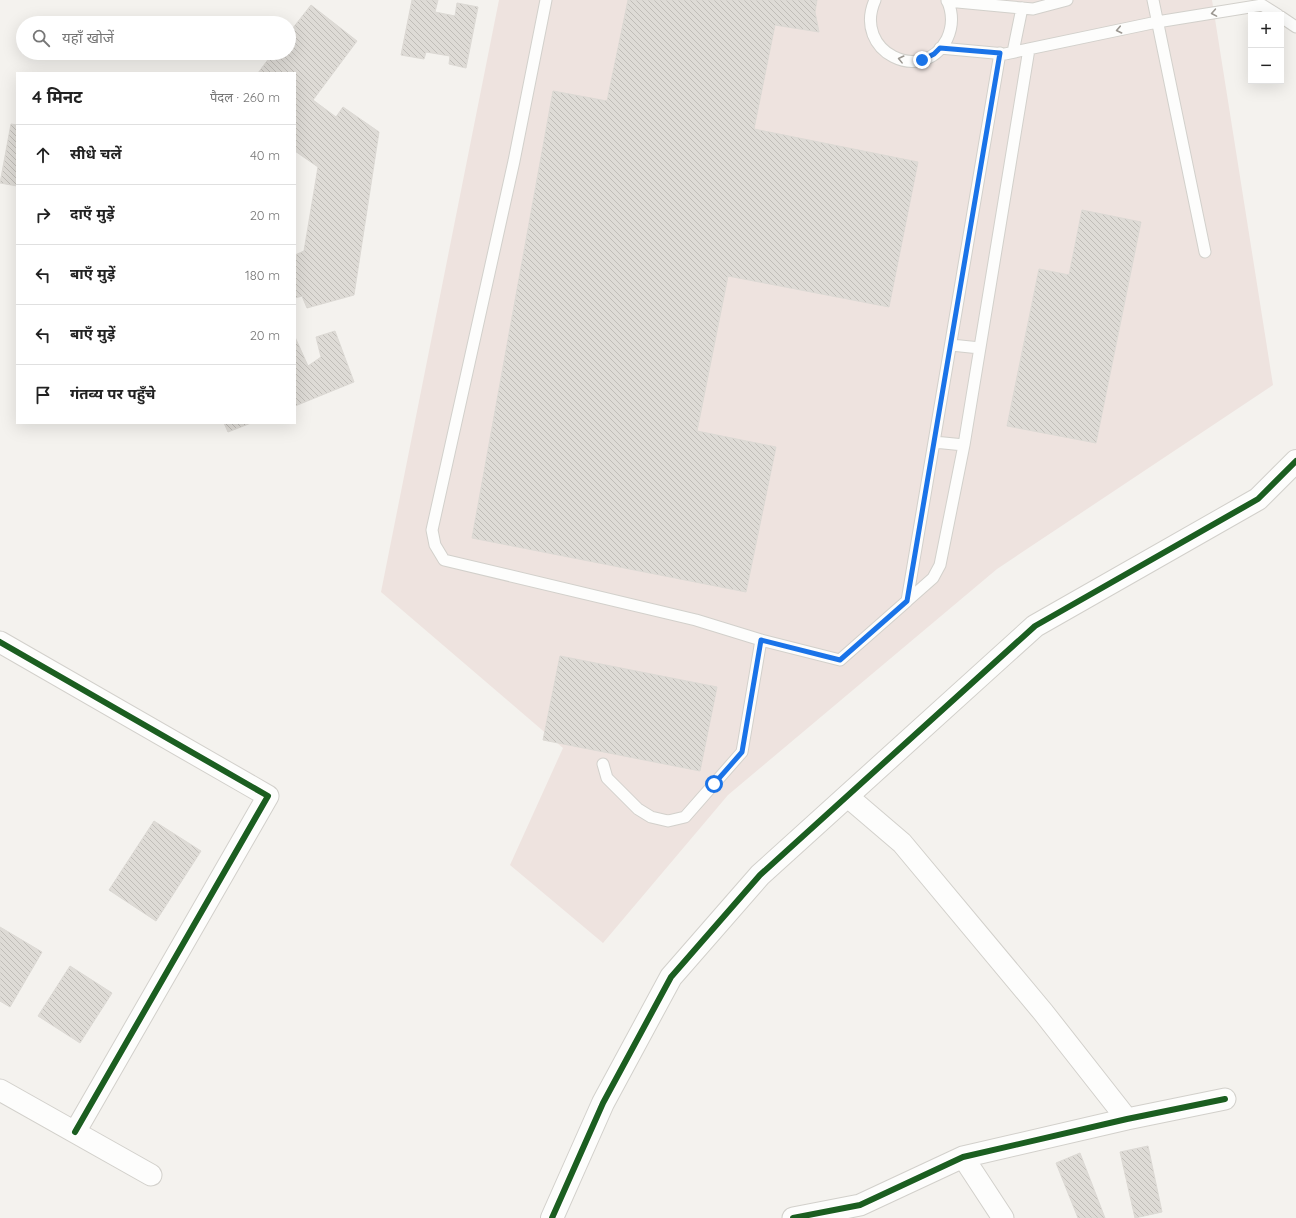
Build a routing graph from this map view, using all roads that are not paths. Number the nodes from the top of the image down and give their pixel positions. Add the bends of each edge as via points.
1 (546, 0) edge
2 (875, 0) edge
3 (1067, 0) edge
4 (1153, 0) edge
5 (947, 1) edge
6 (1237, 4) edge
7 (1022, 8) junction
8 (1273, 12) edge
9 (1284, 19) edge
10 (1157, 22) junction
11 (1296, 27) edge
12 (940, 48) junction
13 (1029, 49) junction
14 (1013, 52) junction
15 (1000, 53) junction
16 (1205, 252) dead end
17 (951, 345) junction
18 (980, 348) junction
19 (934, 442) junction
20 (964, 445) junction
21 (1296, 461) edge
22 (907, 601) junction
23 (761, 640) junction
24 (0, 642) edge
25 (603, 764) dead end
26 (847, 796) junction
27 (0, 1090) edge
28 (1225, 1099) dead end
29 (1127, 1119) junction
30 (75, 1132) junction
31 (963, 1157) junction
32 (151, 1175) dead end
33 (552, 1218) edge
34 (792, 1218) edge
35 (1003, 1218) edge

1 - 23 lane via 514,161 432,530 435,544 444,560 696,620
12 -> 2 lane via 922,60 907,61 893,57 882,49 873,38 870,24
3 - 7 lane via 1033,9
4 - 10 lane
5 - 7 lane
5 - 12 lane via 952,20 950,33
6 - 8 lane via 1262,5
6 -> 10 lane
7 - 14 lane
9 - 11 lane
10 -> 13 lane
10 - 16 lane
12 - 15 lane
13 - 14 lane
13 - 18 lane
14 - 15 lane
15 - 17 lane
17 - 18 lane
17 - 19 lane
18 - 20 lane
19 - 20 lane
19 - 22 lane
20 - 22 lane via 940,565 933,578
21 - 26 street via 1258,499 1035,626
22 - 23 lane via 840,660
23 - 25 lane via 742,752 685,817 668,821 651,817 638,809 607,778
24 - 30 street via 268,796
26 - 29 street via 902,843 1043,1012
26 - 33 street via 760,875 672,977 603,1102
27 - 30 street
28 - 29 street
29 - 31 street
30 - 32 street
31 - 34 street via 860,1205
31 - 35 street

